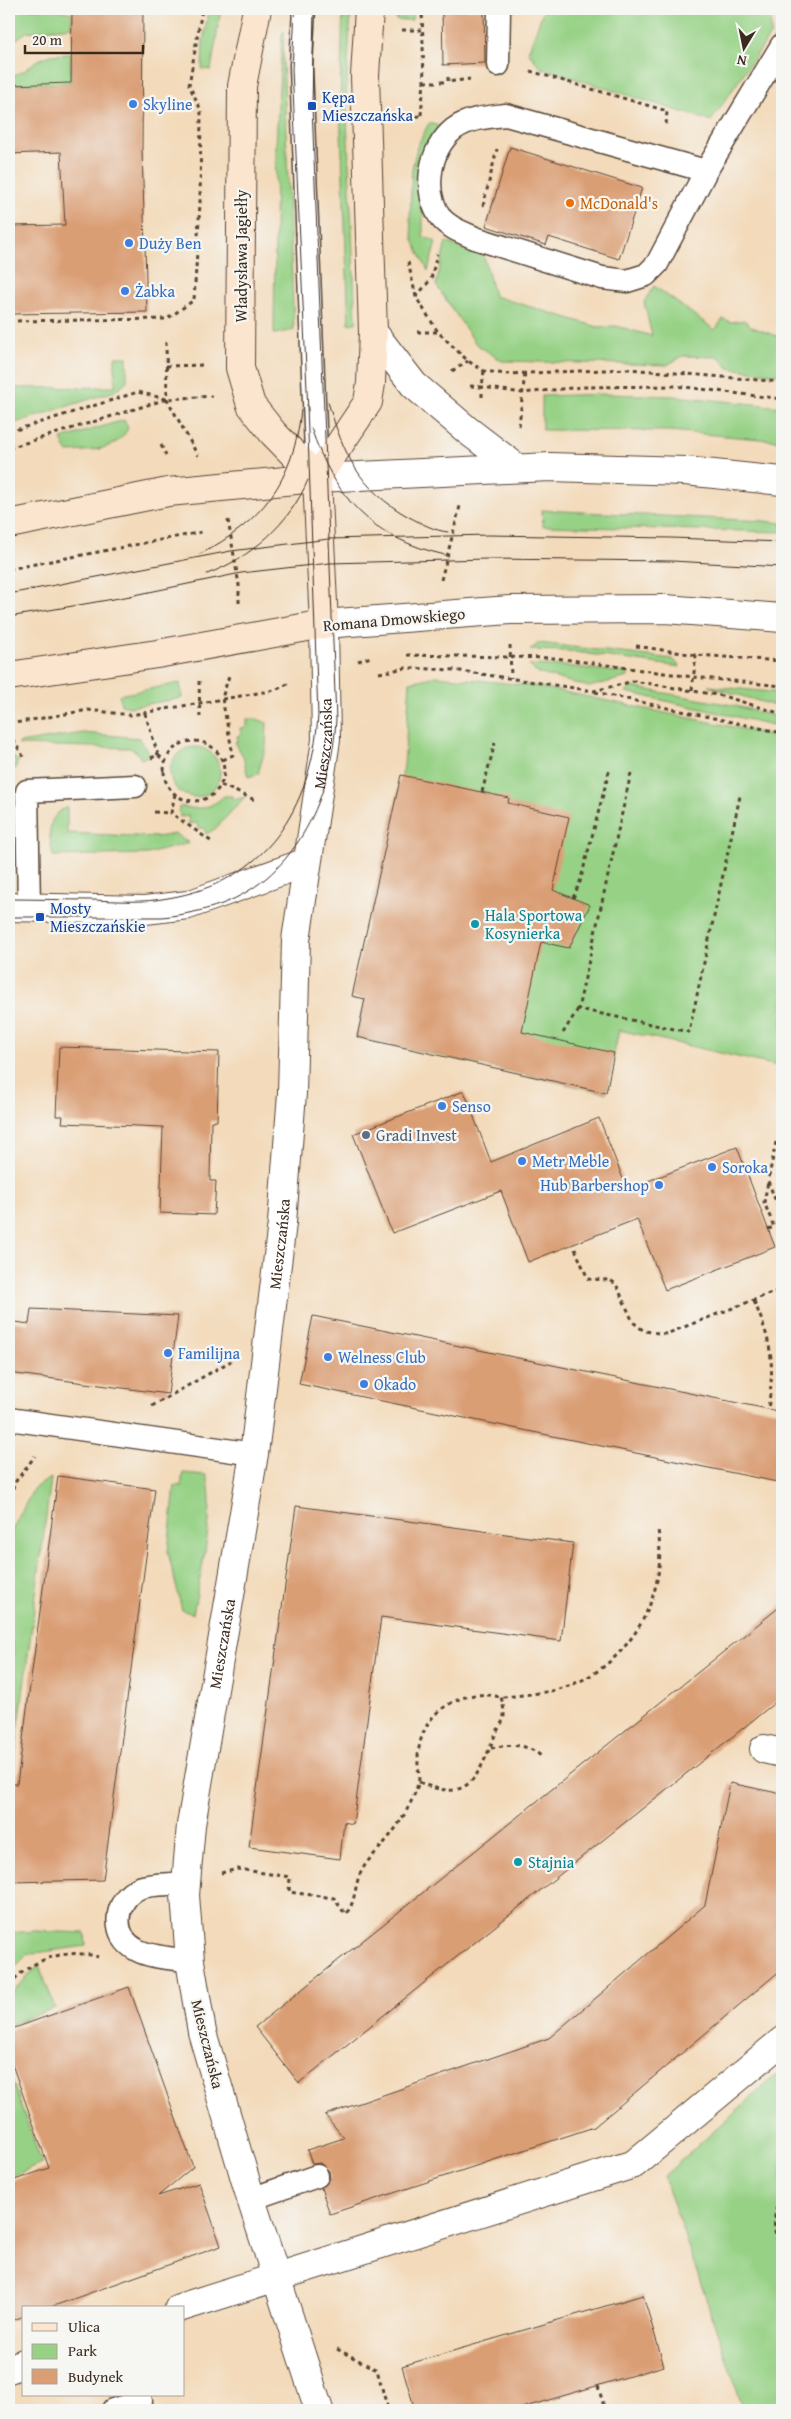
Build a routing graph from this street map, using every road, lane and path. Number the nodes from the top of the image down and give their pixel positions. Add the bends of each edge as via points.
1 (202, 9) edge
2 (257, 9) edge
3 (304, 9) edge
4 (369, 9) edge
5 (499, 9) edge
6 (782, 44) edge
7 (498, 65) junction
8 (448, 77) dead end
9 (424, 82) dead end
10 (448, 82) junction
11 (663, 159) junction
12 (706, 172) junction
13 (457, 230) junction
14 (9, 321) edge
15 (372, 332) junction
16 (414, 332) dead end
17 (438, 332) junction
18 (166, 342) dead end
19 (208, 364) dead end
20 (166, 366) junction
21 (525, 372) junction
22 (782, 382) edge
23 (205, 395) dead end
24 (127, 396) junction
25 (167, 399) junction
26 (129, 400) dead end
27 (519, 429) dead end
28 (9, 432) edge
29 (188, 436) dead end
30 (161, 445) dead end
31 (9, 448) edge
32 (166, 455) dead end
33 (517, 468) junction
34 (317, 478) junction
35 (782, 481) edge
36 (227, 518) dead end
37 (9, 524) edge
38 (202, 532) dead end
39 (9, 569) edge
40 (240, 598) dead end
41 (782, 618) edge
42 (324, 624) junction
43 (629, 645) dead end
44 (510, 650) dead end
45 (400, 655) dead end
46 (696, 655) junction
47 (511, 658) junction
48 (782, 661) edge
49 (378, 674) dead end
50 (229, 675) dead end
51 (9, 676) edge
52 (693, 677) junction
53 (511, 678) junction
54 (199, 680) dead end
55 (782, 686) edge
56 (274, 690) dead end
57 (692, 690) junction
58 (594, 691) junction
59 (222, 698) junction
60 (198, 703) junction
61 (145, 712) junction
62 (782, 714) edge
63 (200, 719) dead end
64 (9, 724) edge
65 (782, 733) edge
66 (495, 743) dead end
67 (158, 755) dead end
68 (223, 760) junction
69 (610, 768) dead end
70 (631, 773) dead end
71 (221, 785) junction
72 (135, 786) dead end
73 (482, 792) dead end
74 (175, 794) junction
75 (740, 796) dead end
76 (255, 800) dead end
77 (212, 842) dead end
78 (307, 862) junction
79 (573, 898) dead end
80 (19, 907) edge
81 (578, 1009) junction
82 (563, 1033) dead end
83 (776, 1142) dead end
84 (768, 1181) junction
85 (782, 1217) edge
86 (768, 1229) dead end
87 (575, 1249) dead end
88 (782, 1289) edge
89 (754, 1301) junction
90 (236, 1359) dead end
91 (150, 1407) dead end
92 (768, 1408) dead end
93 (9, 1419) edge
94 (254, 1454) junction
95 (658, 1530) dead end
96 (501, 1697) junction
97 (491, 1748) junction
98 (542, 1757) dead end
99 (420, 1782) junction
100 (216, 1874) dead end
101 (186, 1883) junction
102 (106, 1960) dead end
103 (190, 1961) junction
104 (9, 1986) edge
105 (782, 2040) edge
106 (317, 2176) dead end
107 (782, 2191) edge
108 (251, 2199) junction
109 (782, 2255) edge
110 (276, 2276) junction
111 (185, 2306) edge
112 (328, 2345) dead end
113 (22, 2364) edge
114 (9, 2369) edge
115 (598, 2386) dead end
116 (140, 2396) edge
117 (113, 2410) edge
118 (319, 2410) edge
119 (388, 2410) edge
120 (605, 2410) edge

1 - 14 path via 189,85 201,110 194,300 167,319
2 - 34 main road, Władysława Jagiełły via 242,86 240,368 251,405
3 - 34 lane via 300,66
4 - 15 main road via 365,76
5 - 7 lane
6 - 12 lane
7 - 10 path via 479,78
7 - 11 path via 537,72 667,111
8 - 10 path
9 - 10 path
11 - 12 lane
11 - 13 lane via 506,115 479,118 454,129 432,163 432,197 442,218
12 - 13 lane via 656,264 646,275 627,281 602,278
13 - 17 path via 442,237 431,279 416,297
15 - 33 street via 414,385
15 - 34 main road via 368,402
16 - 17 path
17 - 21 path via 468,361 484,370 506,374
18 - 20 path
19 - 20 path
20 - 25 path
21 - 22 path via 628,369
21 - 27 path
23 - 25 path
24 - 25 path via 138,392
24 - 26 path
24 - 28 path
25 - 29 path
25 - 31 path
30 - 32 path
33 - 34 street
33 - 35 street via 686,471
34 - 37 main road via 168,492
34 - 42 main road
36 - 40 path
38 - 39 path
41 - 42 street, Romana Dmowskiego via 665,609 510,610
42 - 51 main road, Romana Dmowskiego
42 - 78 street, Mieszczańska via 326,740
43 - 46 path
44 - 47 path
45 - 47 path
46 - 48 path
46 - 52 path
47 - 52 path via 556,658
47 - 53 path
49 - 53 path via 406,668 454,670
50 - 59 path
52 - 55 path
52 - 57 path
53 - 58 path
54 - 60 path
56 - 59 path
57 - 58 path via 634,681
57 - 62 path
58 - 65 path
59 - 60 path
59 - 68 path via 233,754
60 - 61 path
60 - 63 path
61 - 64 path via 131,715 88,710
61 - 67 path
66 - 73 path
68 - 71 path via 225,773
68 - 74 path via 205,743 192,741 181,744 165,761 163,772
69 - 79 path
70 - 81 path
71 - 74 path via 213,796 202,802 189,801
71 - 76 path
72 - 80 lane via 28,791
74 - 77 path via 171,813
75 - 81 path via 689,1032
78 - 80 street via 188,905 146,910
78 - 94 street, Mieszczańska via 296,940 287,1160
81 - 82 path
83 - 84 path
84 - 85 path
84 - 86 path via 764,1202 774,1227
87 - 89 path via 588,1279 610,1280 616,1284 633,1322 653,1334 685,1328
88 - 89 path
89 - 92 path via 768,1335 773,1361
90 - 91 path
93 - 94 lane
94 - 101 street, Mieszczańska via 191,1825
95 - 96 path via 660,1560 653,1596 641,1624 621,1653 605,1667 566,1687
96 - 97 path via 505,1718
96 - 99 path via 486,1694 457,1699 432,1718 418,1749
97 - 98 path via 520,1745
97 - 99 path via 472,1783 463,1788 446,1791
99 - 100 path via 394,1831 369,1858 360,1874 350,1909 345,1914 334,1898 289,1892 290,1876 238,1869
101 - 103 street, Mieszczańska
101 - 103 lane via 140,1888 120,1906 118,1920 121,1933 136,1949
102 - 104 path via 88,1954 74,1954 42,1960 19,1973
103 - 108 street, Mieszczańska via 202,2032
105 - 110 street via 634,2164
106 - 108 lane
107 - 109 path via 773,2233
108 - 110 street, Mieszczańska
110 - 111 street
110 - 118 street, Mieszczańska
112 - 119 path via 377,2370
113 - 114 street
115 - 120 path
116 - 117 lane via 141,2400

